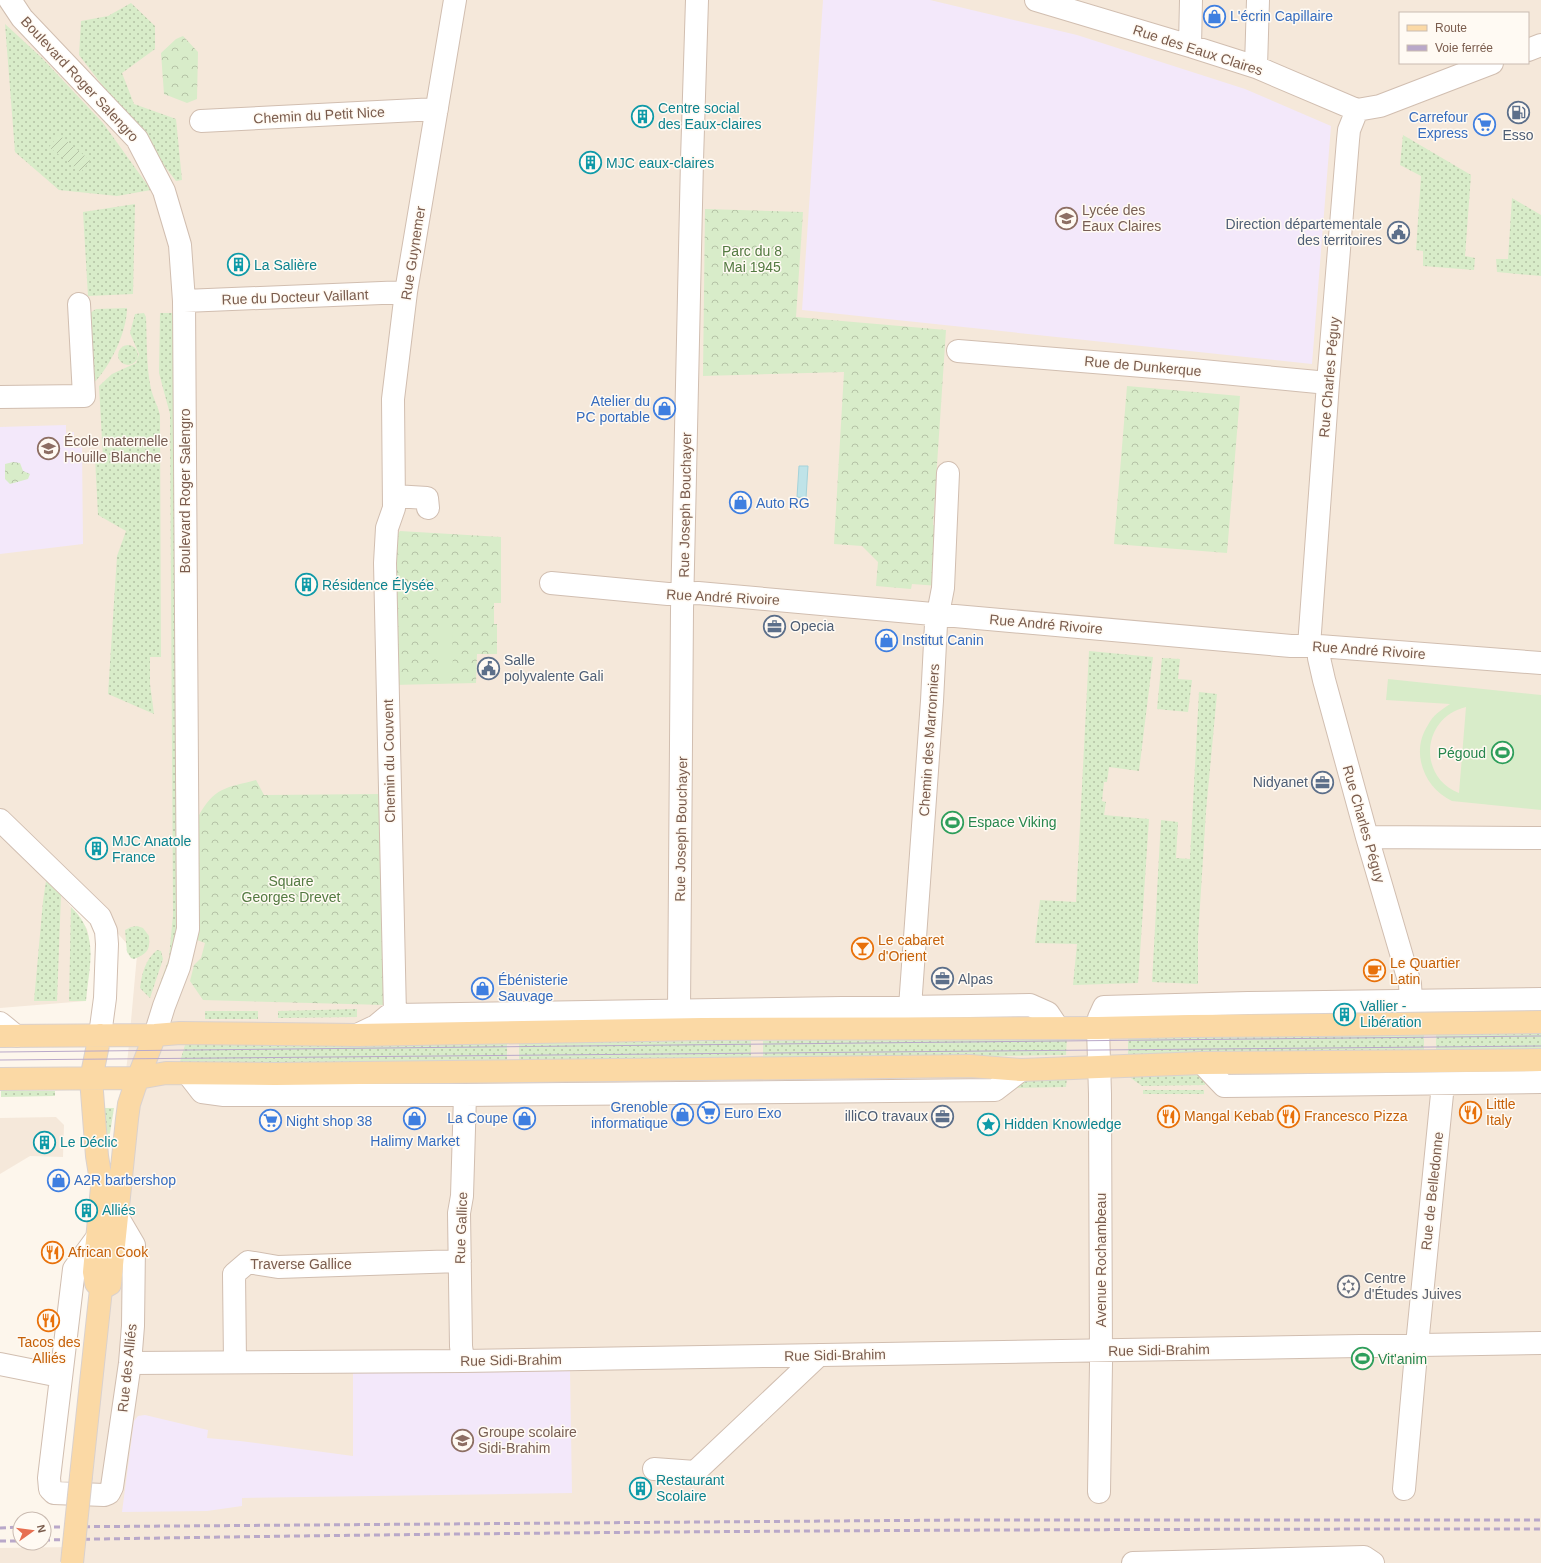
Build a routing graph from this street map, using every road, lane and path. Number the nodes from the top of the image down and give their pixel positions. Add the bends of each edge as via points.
1 (10, 0) edge
2 (455, 0) edge
3 (697, 0) edge
4 (1036, 0) edge
5 (1191, 0) edge
6 (1258, 0) edge
7 (1541, 45) edge
8 (1190, 46) junction
9 (1529, 50) edge
10 (1489, 64) edge
11 (1256, 67) junction
12 (437, 109) junction
13 (1357, 110) junction
14 (201, 122) dead end
15 (406, 292) junction
16 (184, 301) junction
17 (79, 304) dead end
18 (958, 351) dead end
19 (1328, 383) junction
20 (0, 398) edge
21 (948, 473) dead end
22 (394, 502) junction
23 (428, 508) dead end
24 (551, 583) dead end
25 (683, 593) junction
26 (937, 615) junction
27 (1314, 646) junction
28 (1541, 663) edge
29 (0, 820) edge
30 (1366, 837) junction
31 (1541, 838) edge
32 (1541, 999) edge
33 (1411, 1001) junction
34 (1166, 1006) junction
35 (910, 1007) junction
36 (679, 1010) junction
37 (395, 1015) junction
38 (1541, 1022) edge
39 (1189, 1026) junction
40 (1058, 1028) junction
41 (1098, 1028) junction
42 (5, 1031) edge
43 (100, 1035) junction
44 (155, 1035) junction
45 (357, 1035) junction
46 (1541, 1060) edge
47 (1202, 1063) junction
48 (1099, 1066) junction
49 (1021, 1070) junction
50 (188, 1074) junction
51 (138, 1078) junction
52 (0, 1079) edge
53 (91, 1079) junction
54 (1541, 1082) edge
55 (1443, 1084) junction
56 (465, 1095) junction
57 (117, 1216) junction
58 (99, 1234) junction
59 (460, 1261) junction
60 (101, 1289) junction
61 (1541, 1343) edge
62 (1417, 1346) junction
63 (1101, 1351) junction
64 (819, 1355) junction
65 (463, 1361) junction
66 (235, 1362) junction
67 (130, 1363) junction
68 (0, 1364) edge
69 (60, 1376) junction
70 (654, 1469) dead end
71 (1404, 1490) dead end
72 (1099, 1492) dead end
73 (72, 1563) edge
74 (1133, 1563) edge
75 (1373, 1563) edge

1 - 16 street, Boulevard Roger Salengro via 22,18 137,139 164,191 180,245
2 - 12 street, Rue Guynemer
3 - 25 street, Rue Joseph Bouchayer
4 - 8 street, Rue des Eaux Claires
5 - 8 street
6 - 11 street
7 - 9 street
8 - 11 street, Rue des Eaux Claires
10 - 13 street via 1380,106
11 - 13 street, Rue des Eaux Claires
12 - 14 street, Chemin du Petit Nice
12 - 15 street, Rue Guynemer
13 - 19 street, Rue Charles Péguy via 1349,130
15 - 16 street, Rue du Docteur Vaillant
15 - 22 street, Rue Guynemer via 393,399
16 - 44 street, Boulevard Roger Salengro via 188,929 179,967
17 - 20 street via 84,396
18 - 19 street, Rue de Dunkerque
19 - 27 street, Rue Charles Péguy
21 - 26 street, Chemin des Marronniers via 942,602
22 - 23 street via 427,498
22 - 37 street, Chemin du Couvent via 387,528 385,564
24 - 25 street, Rue André Rivoire via 668,594
25 - 26 street, Rue André Rivoire
25 - 36 street, Rue Joseph Bouchayer
26 - 27 street, Rue André Rivoire
26 - 35 street, Chemin des Marronniers
27 - 28 street, Rue André Rivoire
27 - 30 street, Rue Charles Péguy
29 - 43 street via 100,917 106,932 107,944 105,1002
30 - 31 street
30 - 33 street, Rue Charles Péguy via 1410,984
32 - 33 street
33 - 34 street
34 - 39 street
34 - 41 street, Avenue Rochambeau via 1104,1007
35 - 36 street
35 - 40 street via 1030,1005 1048,1013
36 - 37 street
37 - 45 street via 388,1016 376,1026
38 - 39 main road
39 - 41 main road
40 - 41 main road
40 - 45 main road via 702,1029
41 - 48 street, Avenue Rochambeau
42 - 43 main road
43 - 44 main road
43 - 53 main road
44 - 45 main road
44 - 51 main road
46 - 47 main road
47 - 48 main road
47 - 55 street via 1224,1086
48 - 49 main road
48 - 63 street, Avenue Rochambeau
49 - 50 main road via 962,1066
49 - 56 street via 995,1090
50 - 51 main road via 166,1073
50 - 56 street via 202,1092 224,1096
51 - 53 main road
51 - 57 main road via 129,1104
52 - 53 main road
53 - 58 main road via 102,1187
54 - 55 street
55 - 62 street, Rue de Belledonne
56 - 59 street, Rue Gallice via 462,1196 459,1213
57 - 60 main road via 110,1284
57 - 67 street, Rue des Alliés via 134,1245
58 - 60 main road via 94,1272 96,1283
58 - 69 street, Rue des Alliés via 74,1269
59 - 65 street, Rue Gallice
59 - 66 street, Traverse Gallice via 278,1267 248,1262 234,1274
60 - 73 main road, bridge
61 - 62 street, Rue Sidi-Brahim
62 - 63 street, Rue Sidi-Brahim
62 - 71 street, Rue de Belledonne
63 - 64 street, Rue Sidi-Brahim
63 - 72 street, Avenue Rochambeau
64 - 65 street, Rue Sidi-Brahim
64 - 70 street via 695,1472
65 - 66 street, Rue Sidi-Brahim
66 - 67 street, Rue Sidi-Brahim
67 - 69 street, Rue des Alliés via 112,1487 104,1496 54,1493 50,1489
68 - 69 street
74 - 75 street via 1364,1557

